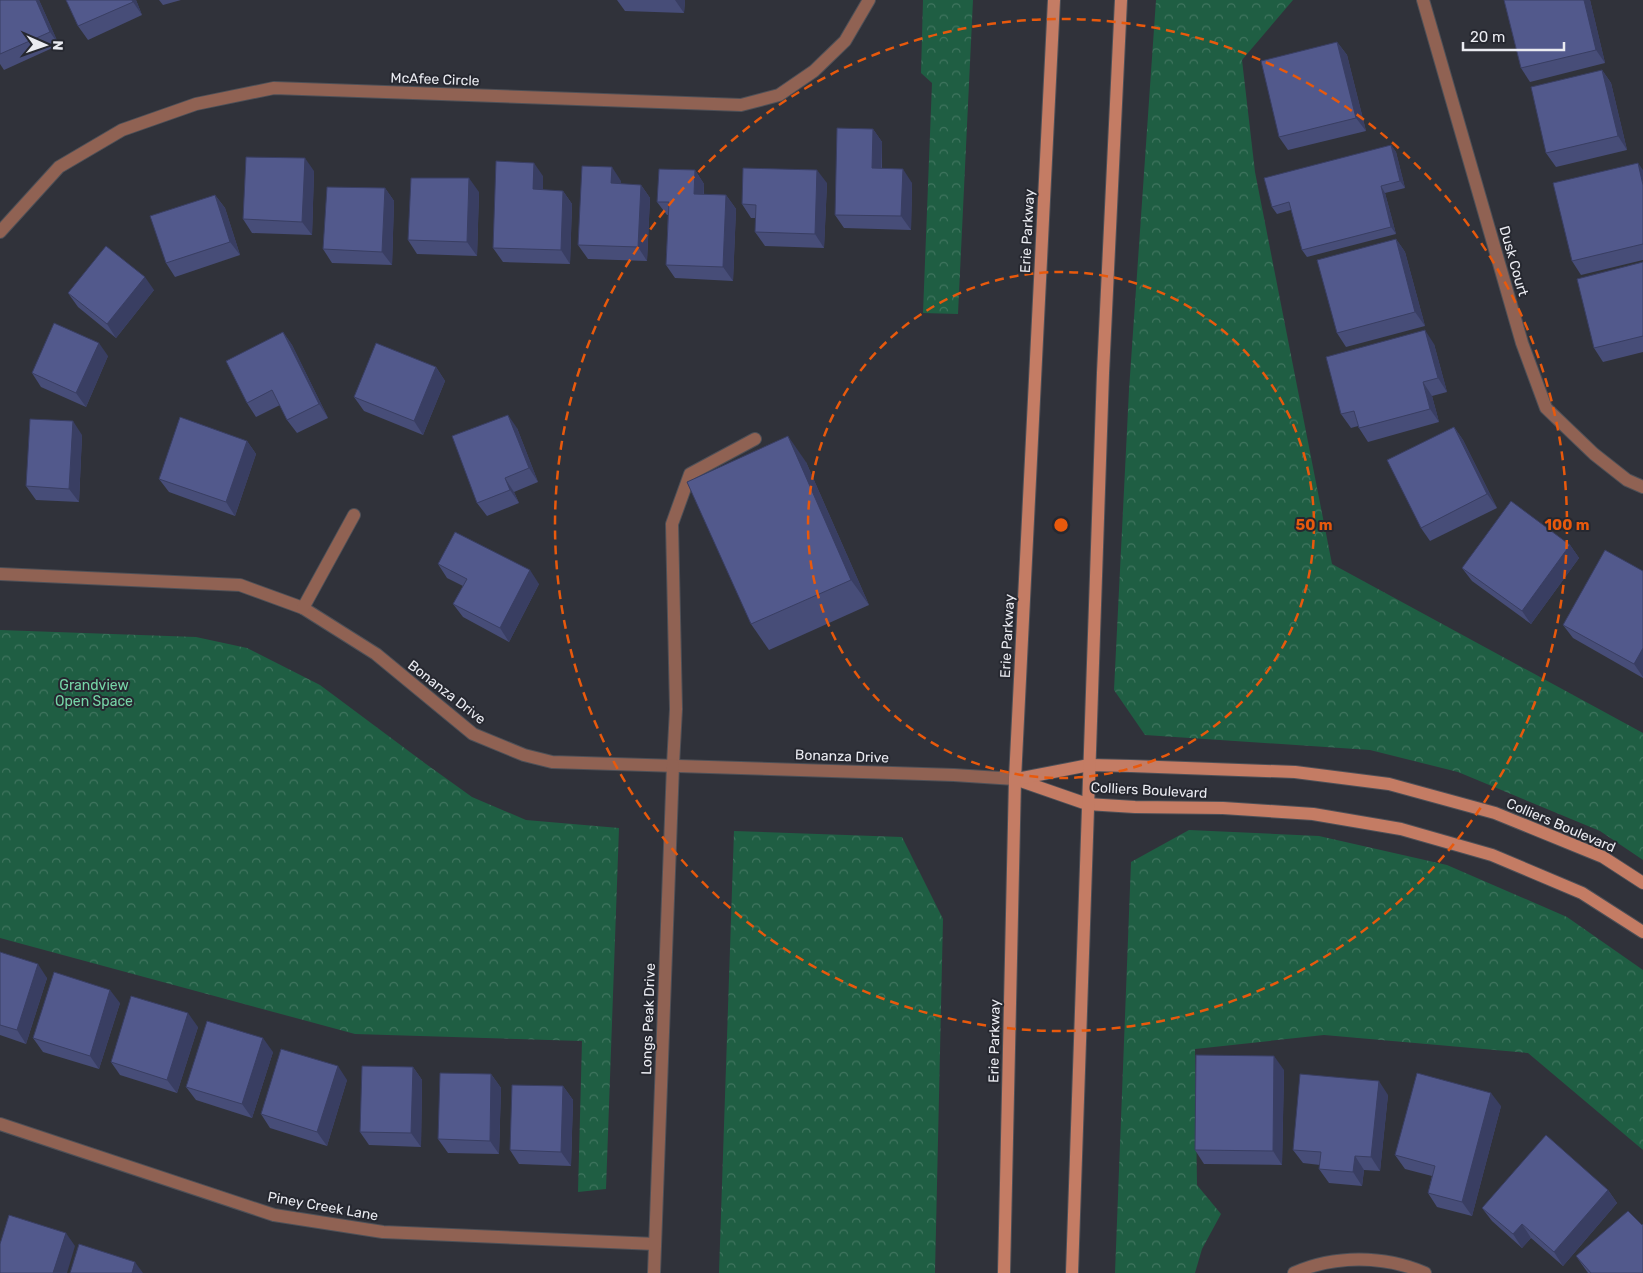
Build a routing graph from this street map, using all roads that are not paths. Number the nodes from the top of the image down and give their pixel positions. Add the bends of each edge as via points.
1 (869, 0) edge
2 (1054, 0) edge
3 (1121, 0) edge
4 (1423, 0) edge
5 (0, 232) edge
6 (755, 438) dead end
7 (1643, 487) edge
8 (354, 515) dead end
9 (0, 574) edge
10 (303, 608) junction
11 (1089, 765) junction
12 (673, 766) junction
13 (1014, 779) junction
14 (1087, 804) junction
15 (1643, 883) edge
16 (1643, 932) edge
17 (0, 1124) edge
18 (655, 1244) junction
19 (654, 1273) edge
20 (1004, 1273) edge
21 (1072, 1273) edge
22 (1294, 1273) edge
23 (1425, 1273) edge

1 - 5 street, McAfee Circle via 844,41 814,71 779,95 741,105 274,88 196,104 122,130 59,167
2 - 13 main road, Erie Parkway
3 - 11 main road
4 - 7 street, Dusk Court via 1522,343 1546,408 1594,454 1627,480
6 - 12 street, Longs Peak Drive via 690,474 672,524 676,708
8 - 10 street
9 - 10 street, Bonanza Drive via 240,585
10 - 12 street, Bonanza Drive via 376,654 473,734 524,755 552,762
11 - 13 main road, Colliers Boulevard
11 - 14 main road
11 - 15 main road, Colliers Boulevard via 1295,772 1389,784 1495,813 1603,857
12 - 13 street, Bonanza Drive
12 - 18 street, Longs Peak Drive
13 - 14 main road, Colliers Boulevard
13 - 20 main road, Erie Parkway
14 - 16 main road, Colliers Boulevard via 1313,814 1401,829 1492,856 1582,893
14 - 21 main road
17 - 18 street, Piney Creek Lane via 274,1215 383,1232
18 - 19 street, Longs Peak Drive
22 - 23 street via 1338,1260 1373,1260

